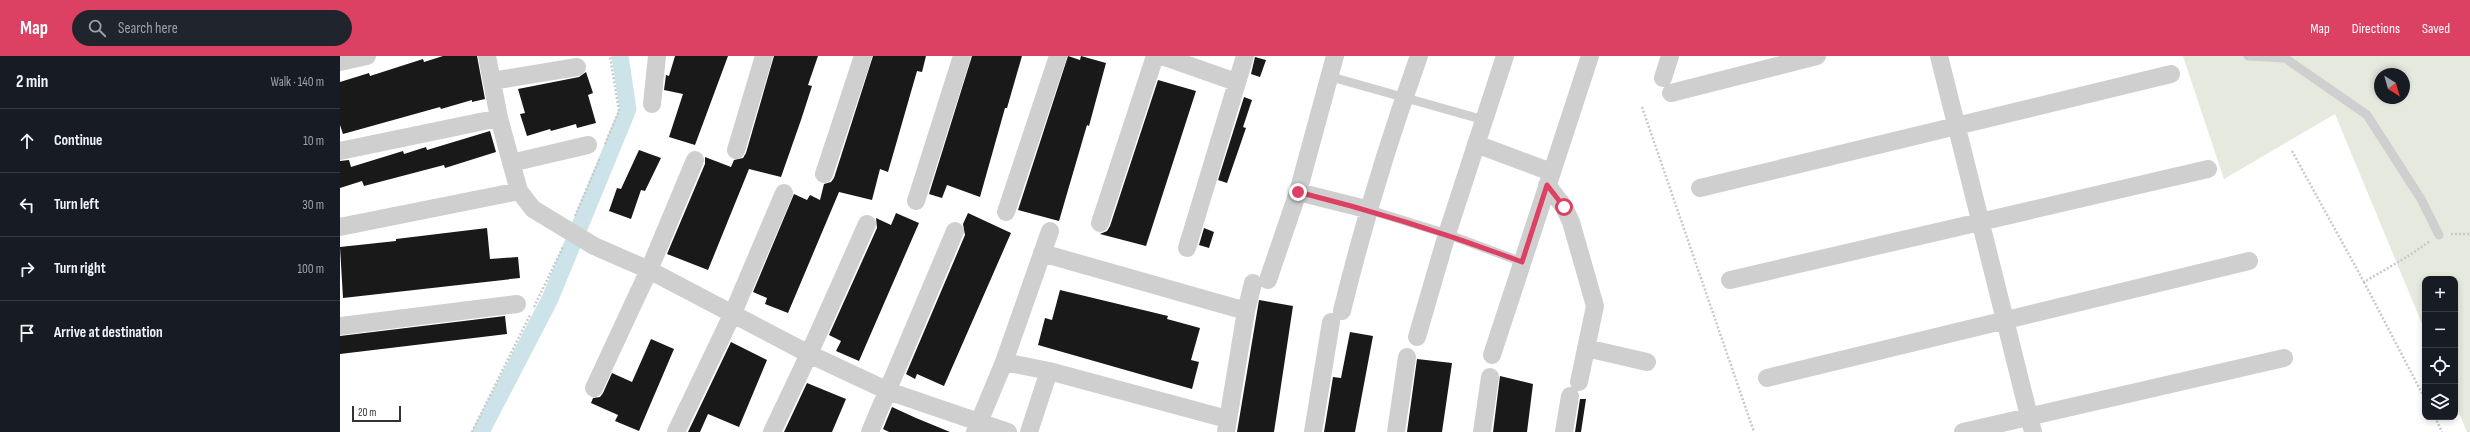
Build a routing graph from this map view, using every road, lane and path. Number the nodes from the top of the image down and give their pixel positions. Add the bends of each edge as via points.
1 (367, 56) edge
2 (487, 56) edge
3 (610, 56) edge
4 (764, 56) edge
5 (863, 56) edge
6 (962, 56) edge
7 (1058, 56) edge
8 (1155, 56) edge
9 (1162, 56) edge
10 (1245, 56) edge
11 (1335, 56) edge
12 (1419, 56) edge
13 (1505, 56) edge
14 (1588, 56) edge
15 (1670, 56) edge
16 (1817, 56) edge
17 (1939, 56) edge
18 (2248, 56) edge
19 (660, 58) edge
20 (340, 62) edge
21 (577, 68) dead end
22 (2171, 74) dead end
23 (1328, 76) junction
24 (492, 81) junction
25 (1236, 82) junction
26 (1404, 98) junction
27 (652, 104) dead end
28 (1642, 107) dead end
29 (498, 118) junction
30 (1484, 120) junction
31 (1957, 126) junction
32 (1476, 144) junction
33 (598, 148) junction
34 (736, 150) dead end
35 (340, 151) edge
36 (2292, 151) dead end
37 (695, 160) dead end
38 (511, 163) junction
39 (2208, 169) dead end
40 (824, 174) dead end
41 (1549, 179) junction
42 (1700, 188) dead end
43 (520, 191) junction
44 (1298, 192) junction
45 (784, 193) dead end
46 (916, 201) dead end
47 (1370, 210) junction
48 (1006, 212) dead end
49 (575, 218) dead end
50 (1981, 221) junction
51 (1100, 223) dead end
52 (867, 224) dead end
53 (340, 227) edge
54 (1050, 230) dead end
55 (955, 231) dead end
56 (1447, 234) junction
57 (2470, 234) edge
58 (2439, 235) junction
59 (566, 239) dead end
60 (1187, 248) dead end
61 (1042, 253) junction
62 (2249, 261) dead end
63 (1522, 262) junction
64 (649, 270) junction
65 (1730, 280) dead end
66 (2364, 282) junction
67 (517, 304) dead end
68 (1246, 311) junction
69 (733, 313) junction
70 (2007, 320) junction
71 (340, 326) edge
72 (1417, 337) dead end
73 (1586, 348) junction
74 (810, 354) junction
75 (1492, 355) dead end
76 (1407, 357) dead end
77 (2284, 358) dead end
78 (1004, 362) junction
79 (1646, 362) dead end
80 (1049, 370) junction
81 (1490, 377) dead end
82 (1767, 378) dead end
83 (594, 388) dead end
84 (888, 391) junction
85 (2422, 393) edge
86 (2436, 420) edge
87 (2031, 424) edge
88 (1227, 425) edge
89 (977, 427) edge
90 (472, 432) edge
91 (676, 432) edge
92 (772, 432) edge
93 (870, 432) edge
94 (1008, 432) edge
95 (1029, 432) edge
96 (1313, 432) edge
97 (1396, 432) edge
98 (1482, 432) edge
99 (1564, 432) edge
100 (1754, 432) edge
101 (1963, 432) edge
102 (2442, 432) edge

1 - 20 street
2 - 24 street
3 - 33 path via 619,111
4 - 34 street
5 - 40 street
6 - 46 street
7 - 48 street
8 - 51 street
9 - 25 street
10 - 25 street
11 - 23 street
12 - 26 street
13 - 30 street
14 - 41 street
15 - 16 street via 1667,86
17 - 31 street
18 - 58 lane via 2285,58 2368,115 2421,200
19 - 27 street
21 - 24 street
22 - 31 street
23 - 26 lane
23 - 44 street
24 - 29 street
25 - 60 street
26 - 30 lane
26 - 47 street
28 - 100 path
29 - 35 street
29 - 38 street
30 - 32 street
31 - 42 street
31 - 50 street
32 - 41 street
32 - 56 street
33 - 38 street
33 - 49 path
36 - 66 path
37 - 64 street
38 - 43 street
39 - 50 street
41 - 63 street
41 - 73 street via 1571,222 1595,306
43 - 53 street
43 - 64 street via 533,209 554,223 594,246
44 - 47 street
44 - 68 street
45 - 69 street
47 - 56 lane
47 - 96 street via 1337,317
50 - 65 street
50 - 70 street
52 - 74 street
54 - 61 street
55 - 84 street
56 - 63 lane
56 - 72 street
57 - 58 path
58 - 66 path
59 - 90 path
61 - 68 street
61 - 78 street
62 - 70 street
63 - 75 street
64 - 69 street
64 - 83 street
66 - 85 path
67 - 71 street
68 - 88 street
69 - 74 street
69 - 91 street
70 - 82 street
70 - 87 street
73 - 79 street
73 - 99 street
74 - 84 street
74 - 92 street
76 - 97 street
77 - 87 street
78 - 80 street
78 - 89 street
80 - 88 street
80 - 95 street
81 - 98 street
84 - 89 street
84 - 93 street
86 - 102 path
87 - 101 street
89 - 94 street

